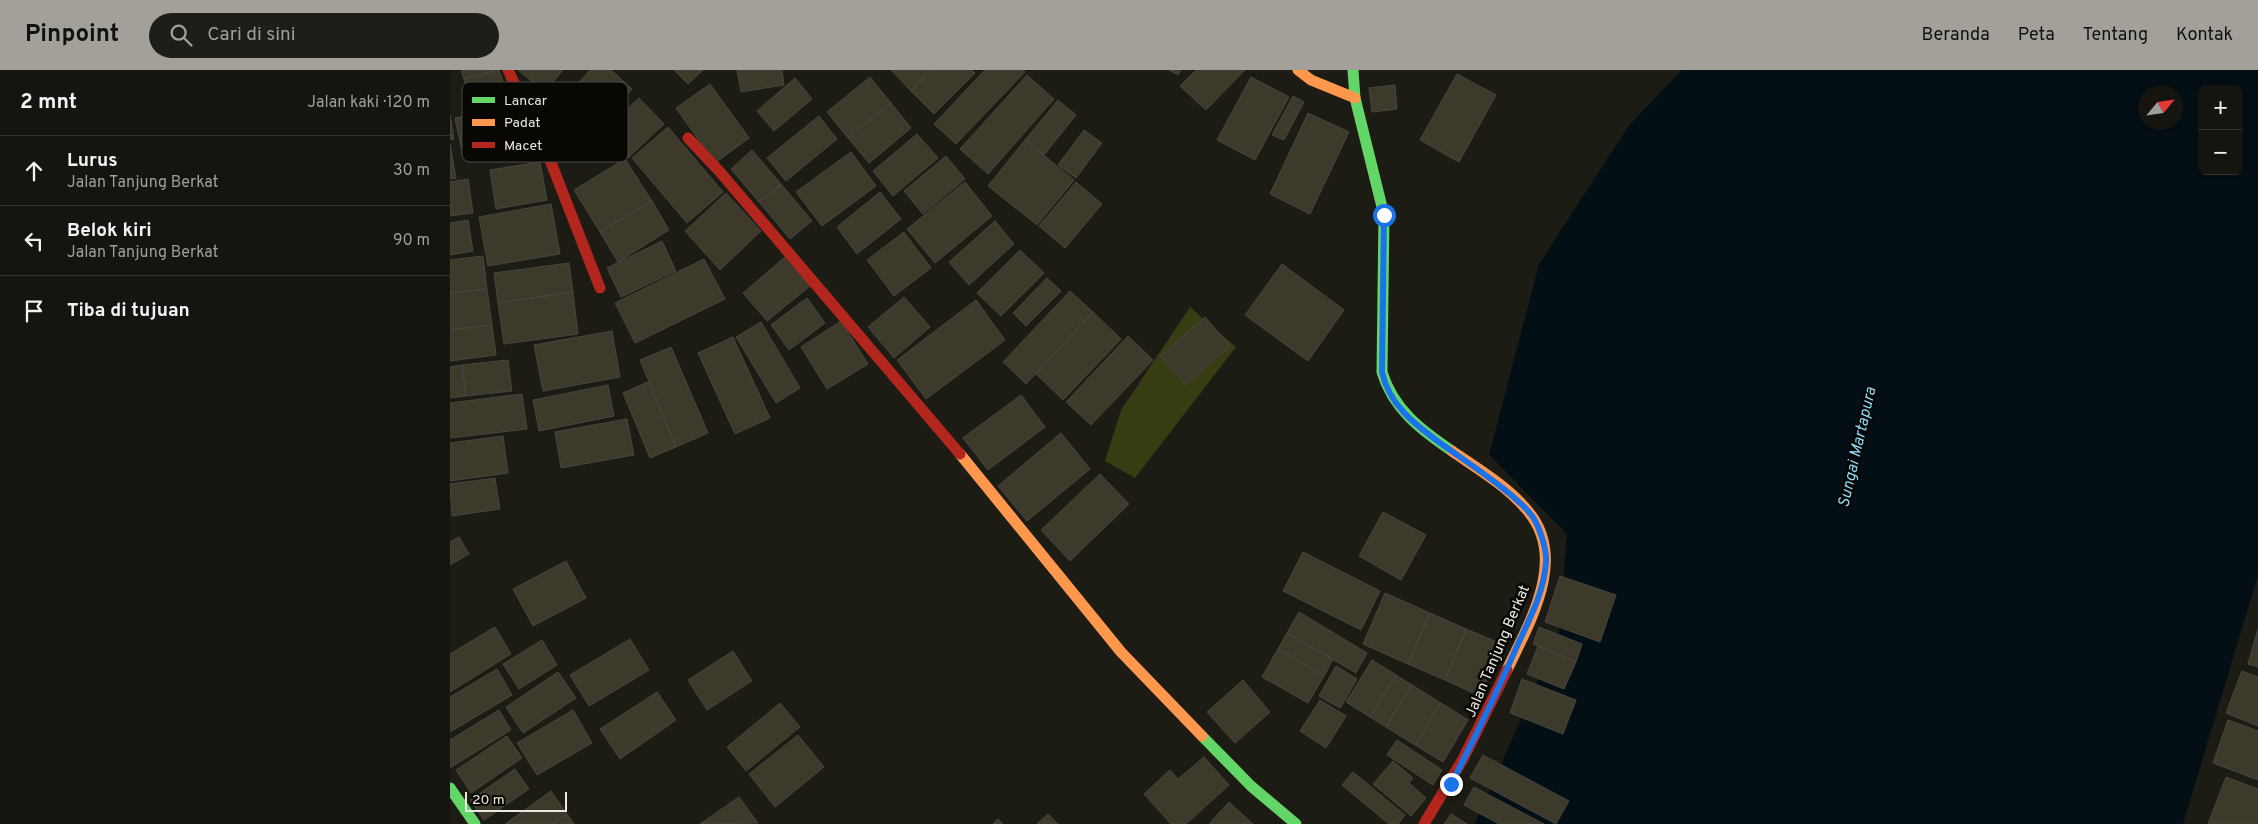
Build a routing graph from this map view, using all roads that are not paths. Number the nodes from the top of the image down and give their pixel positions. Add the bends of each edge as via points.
1 (508, 70) edge
2 (1298, 70) edge
3 (1353, 70) edge
4 (514, 82) edge
5 (1356, 98) junction
6 (688, 138) dead end
7 (551, 162) edge
8 (600, 288) dead end
9 (450, 788) edge
10 (475, 824) edge
11 (1296, 824) edge
12 (1424, 824) edge

1 - 4 street
2 - 5 street via 1310,80
3 - 5 street, Jalan Tanjung Berkat
5 - 12 street, Jalan Tanjung Berkat via 1384,215 1382,372 1385,386 1409,418 1481,472 1534,518 1546,561 1540,594 1488,714 1451,784
6 - 11 street via 921,407 1121,652 1251,786
7 - 8 street
9 - 10 street

